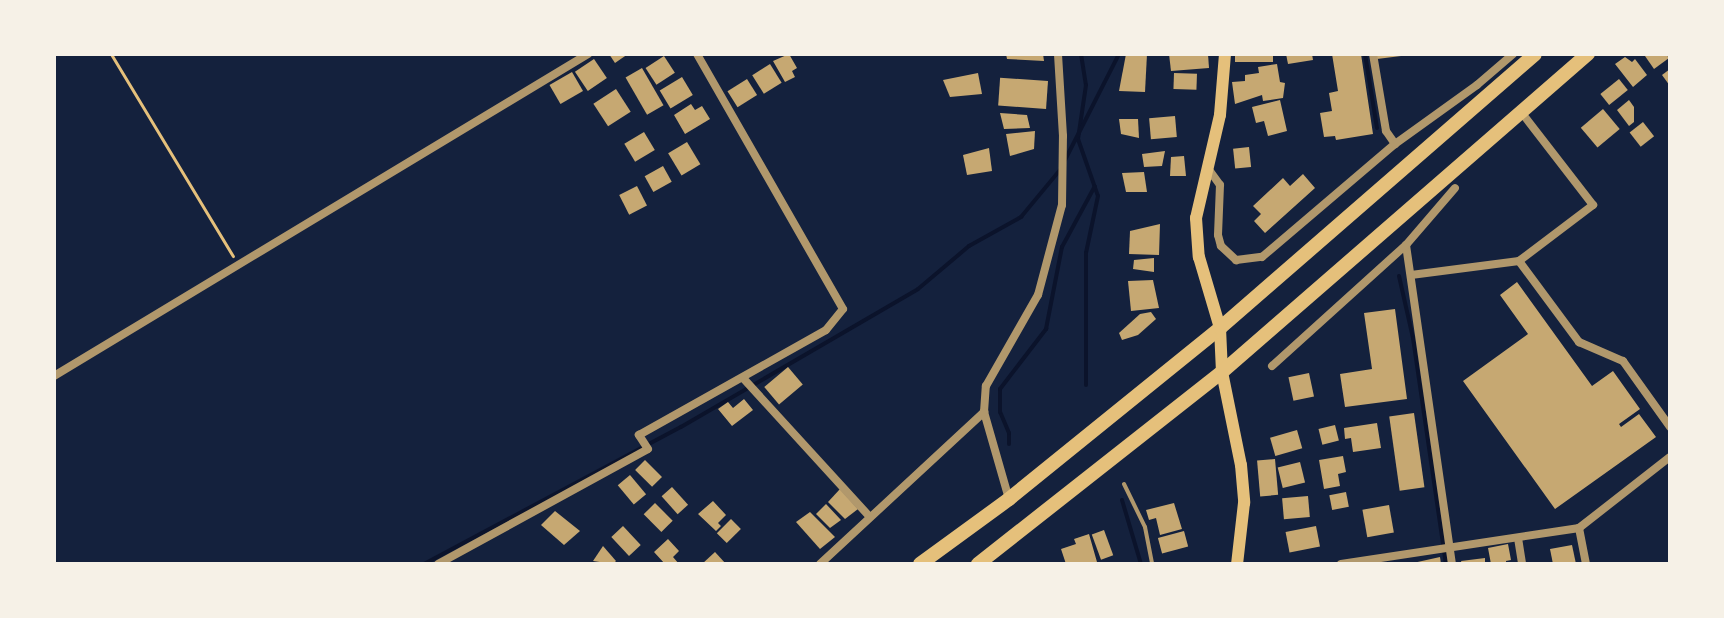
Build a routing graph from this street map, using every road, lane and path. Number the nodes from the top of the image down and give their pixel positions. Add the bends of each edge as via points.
1 (111, 54) edge
2 (588, 54) edge
3 (697, 54) edge
4 (1058, 54) edge
5 (1225, 54) edge
6 (1373, 54) edge
7 (1513, 54) edge
8 (1535, 54) edge
9 (1588, 54) edge
10 (1521, 112) junction
11 (1395, 144) junction
12 (1207, 166) junction
13 (1455, 188) dead end
14 (1406, 245) junction
15 (1519, 261) junction
16 (237, 263) junction
17 (1411, 275) junction
18 (1220, 328) junction
19 (1272, 366) dead end
20 (1222, 372) junction
21 (54, 376) edge
22 (743, 378) junction
23 (984, 412) junction
24 (1670, 427) edge
25 (1670, 457) edge
26 (1124, 484) dead end
27 (1009, 499) junction
28 (870, 517) junction
29 (1579, 528) junction
30 (1518, 538) junction
31 (1450, 547) junction
32 (438, 564) edge
33 (820, 564) edge
34 (920, 564) edge
35 (978, 564) edge
36 (1152, 564) edge
37 (1237, 564) edge
38 (1341, 564) edge
39 (1452, 564) edge
40 (1522, 564) edge
41 (1586, 564) edge

1 - 16 path
2 - 16 street
3 - 22 street via 843,309 826,330
4 - 23 street via 1062,205 1038,295 986,386
5 - 12 main road via 1220,115
6 - 11 street via 1386,131
7 - 11 street
8 - 18 main road
9 - 10 main road
10 - 15 street via 1593,205
10 - 20 main road
11 - 12 street via 1262,257 1249,261 1236,260 1221,246 1220,185
12 - 18 main road via 1196,218 1199,257
13 - 14 street
14 - 17 street
14 - 19 street
15 - 17 street
15 - 24 street via 1579,342 1623,361
16 - 21 street
17 - 31 street
18 - 20 main road
18 - 27 main road
20 - 35 main road
20 - 37 main road via 1243,491
22 - 28 street
22 - 32 street via 639,435 648,449
23 - 27 street
23 - 28 street
25 - 29 street
26 - 36 lane via 1145,527
27 - 34 main road
28 - 33 street
29 - 30 street
29 - 41 street
30 - 31 street
30 - 40 street
31 - 38 street
31 - 39 street

